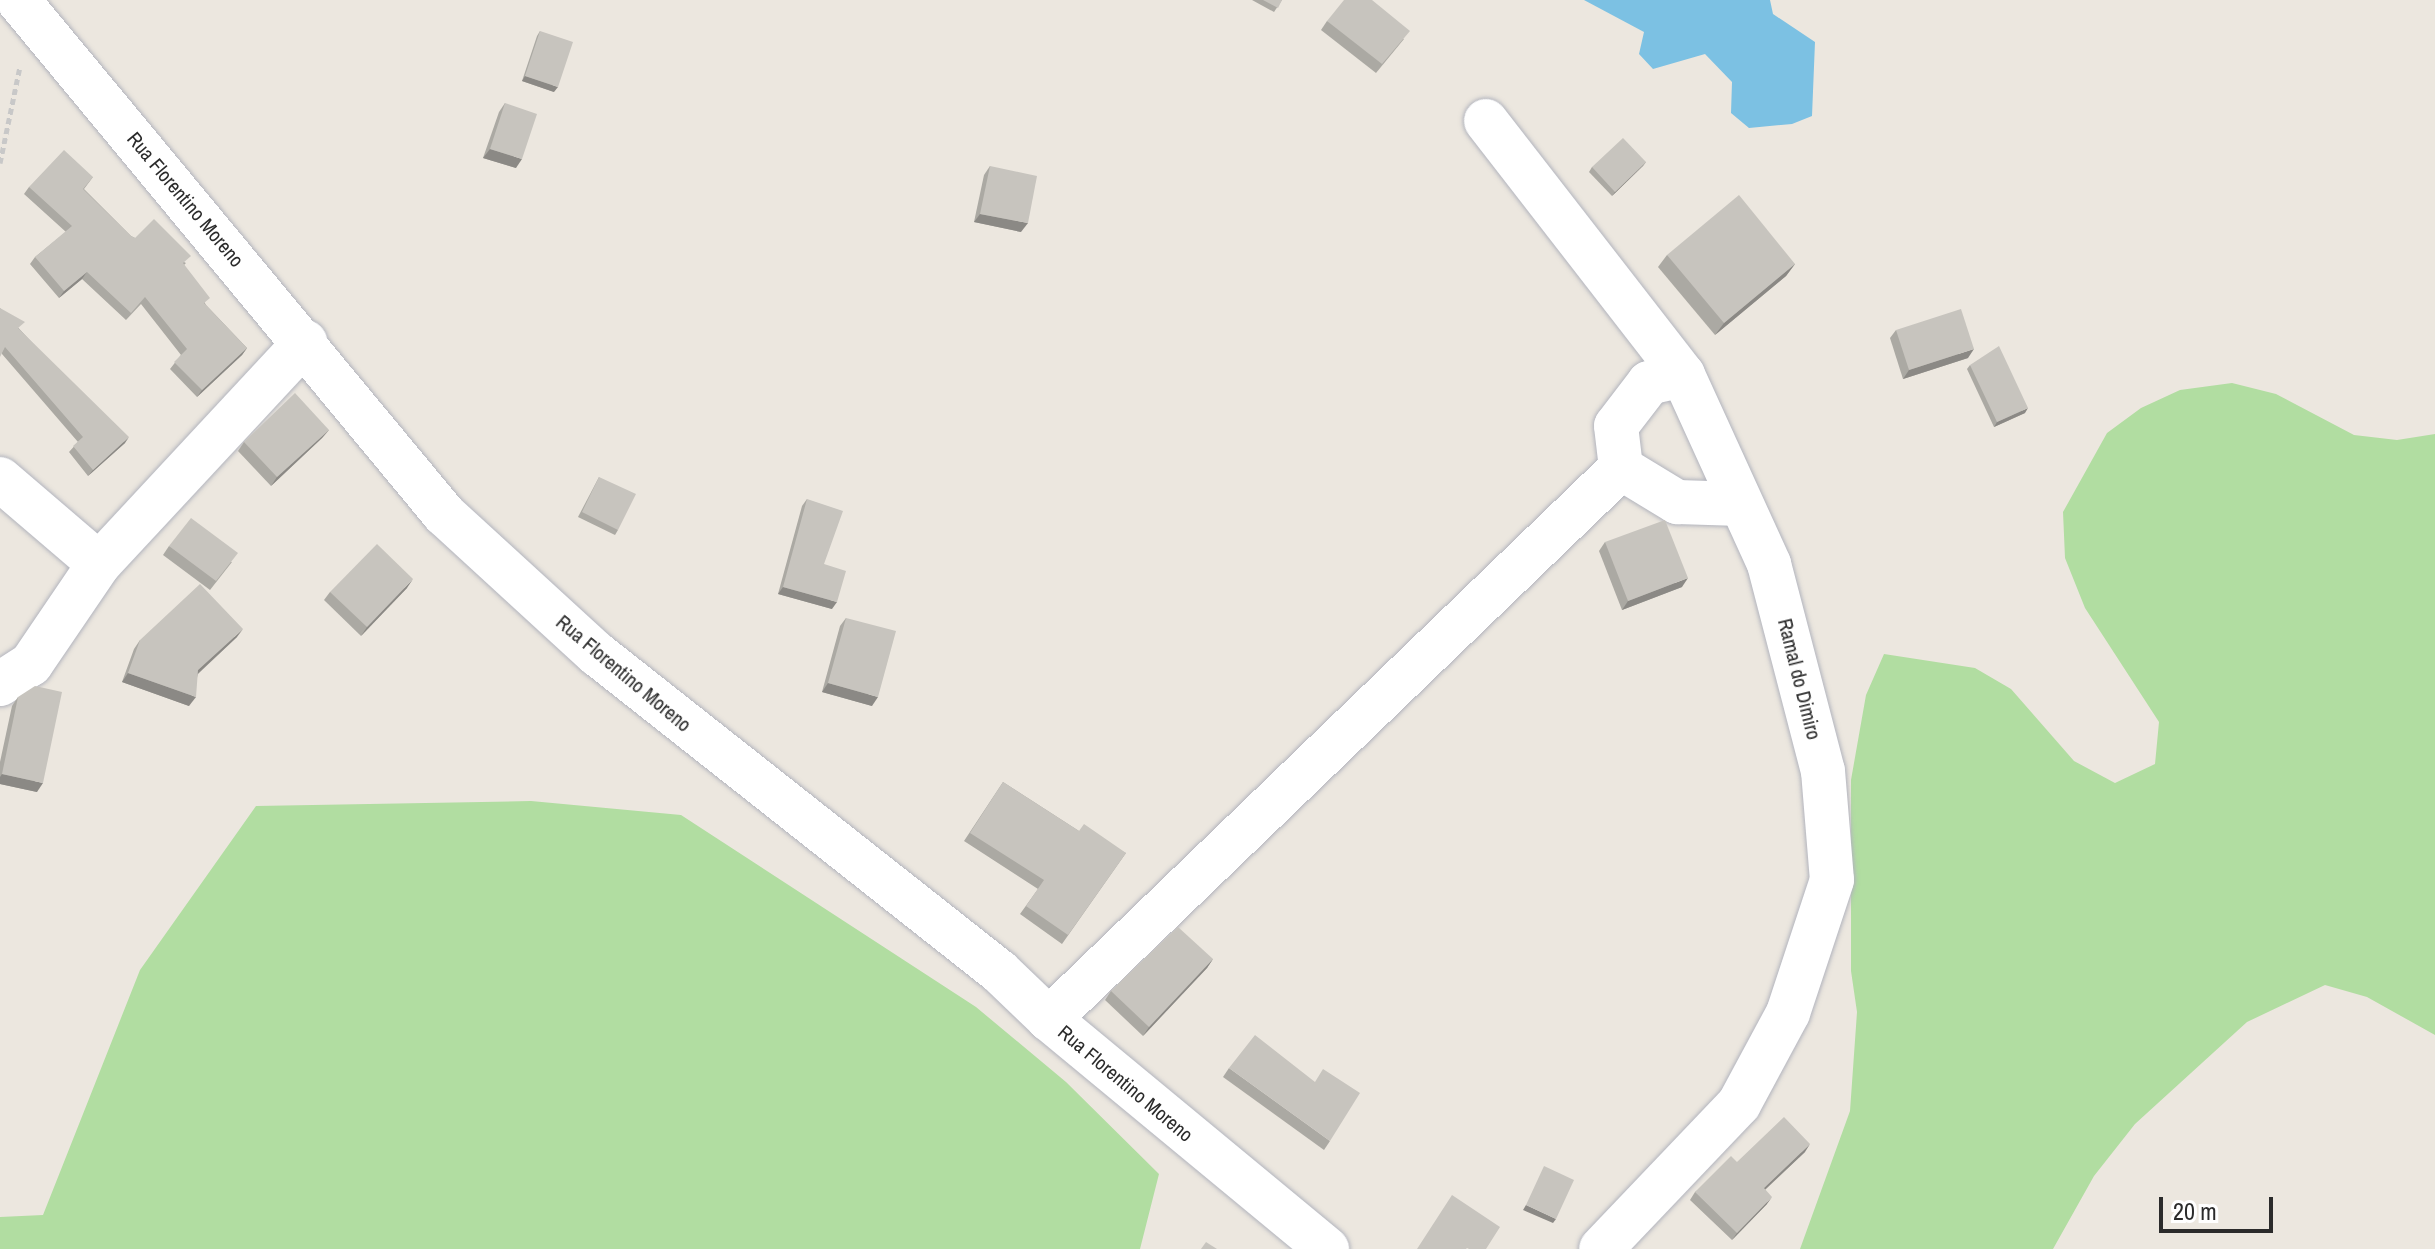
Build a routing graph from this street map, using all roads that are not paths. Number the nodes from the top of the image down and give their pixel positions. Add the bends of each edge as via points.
1 (23, 5) edge
2 (1486, 121) dead end
3 (305, 342) junction
4 (1683, 375) junction
5 (1621, 468) junction
6 (0, 479) edge
7 (1741, 504) junction
8 (99, 564) junction
9 (0, 684) edge
10 (1049, 1019) junction
11 (1327, 1249) edge
12 (1601, 1249) edge

1 - 3 street, Rua Florentino Moreno
2 - 4 street, Ramal do Dimiro
3 - 8 street
3 - 10 street, Rua Florentino Moreno via 444,514 585,644 1000,972
4 - 5 street via 1649,383 1616,426
4 - 7 street, Ramal do Dimiro
5 - 7 street via 1677,502
5 - 10 street
6 - 8 street
7 - 12 street, Ramal do Dimiro via 1769,564 1800,672 1823,771 1832,880 1788,1013 1739,1104
8 - 9 street via 31,664
10 - 11 street, Rua Florentino Moreno

